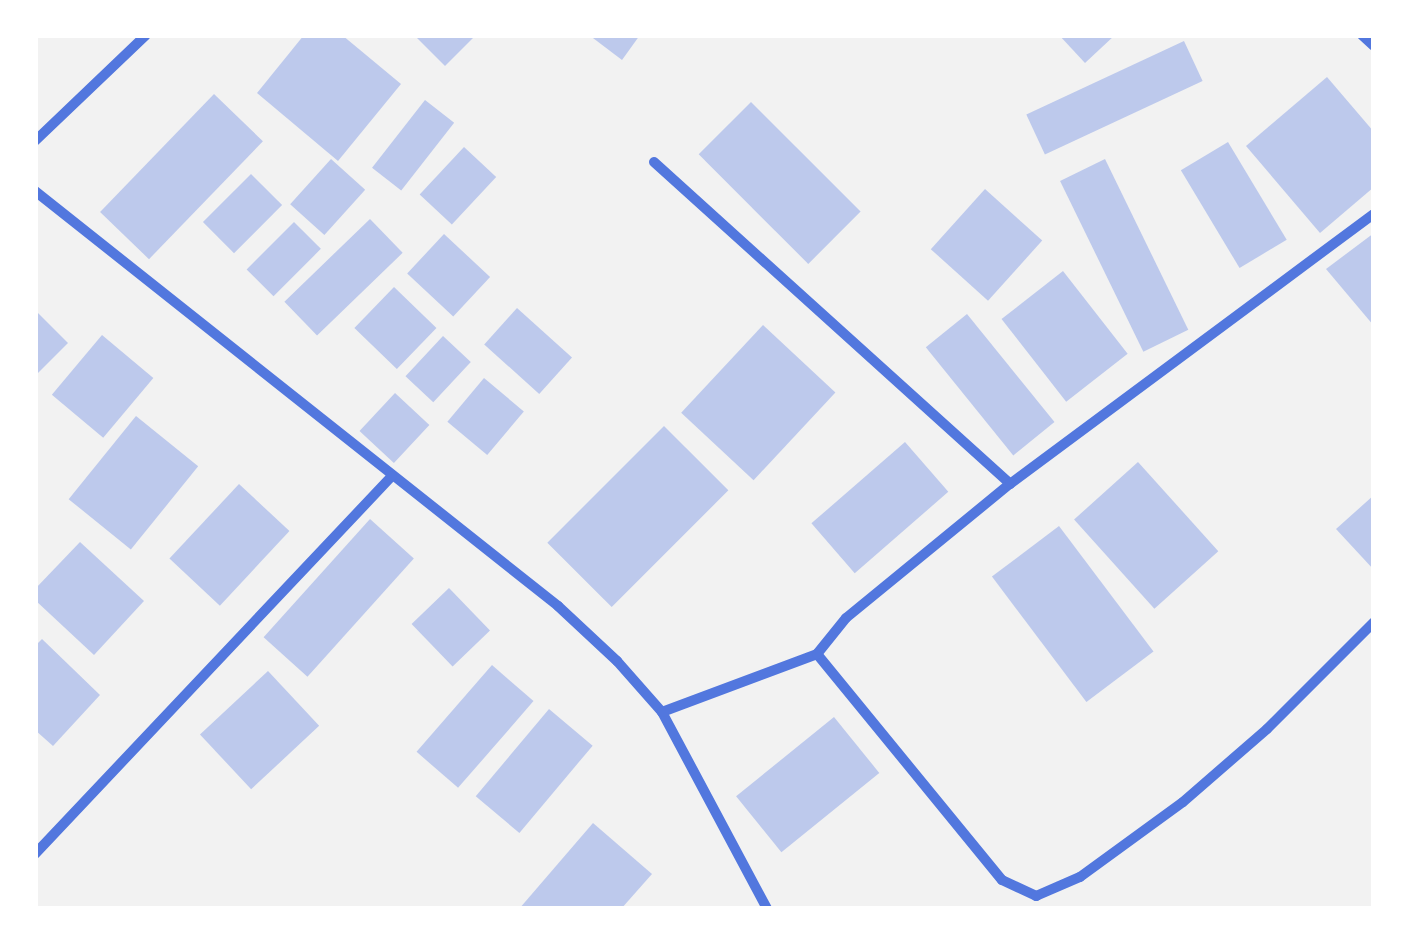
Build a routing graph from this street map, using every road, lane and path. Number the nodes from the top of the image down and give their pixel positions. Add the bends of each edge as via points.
1 (146, 35) edge
2 (1362, 35) edge
3 (1374, 46) edge
4 (35, 142) edge
5 (654, 162) dead end
6 (35, 191) edge
7 (1374, 214) edge
8 (392, 476) junction
9 (1010, 484) junction
10 (1374, 622) edge
11 (817, 654) junction
12 (662, 712) junction
13 (35, 854) edge
14 (767, 909) edge

1 - 4 street
2 - 3 street
5 - 9 street
6 - 8 street
7 - 9 street
8 - 12 street via 558,606 618,660
8 - 13 street
9 - 11 street via 846,618
10 - 11 street via 1183,802 1080,877 1036,896 1002,880
11 - 12 street
12 - 14 street

